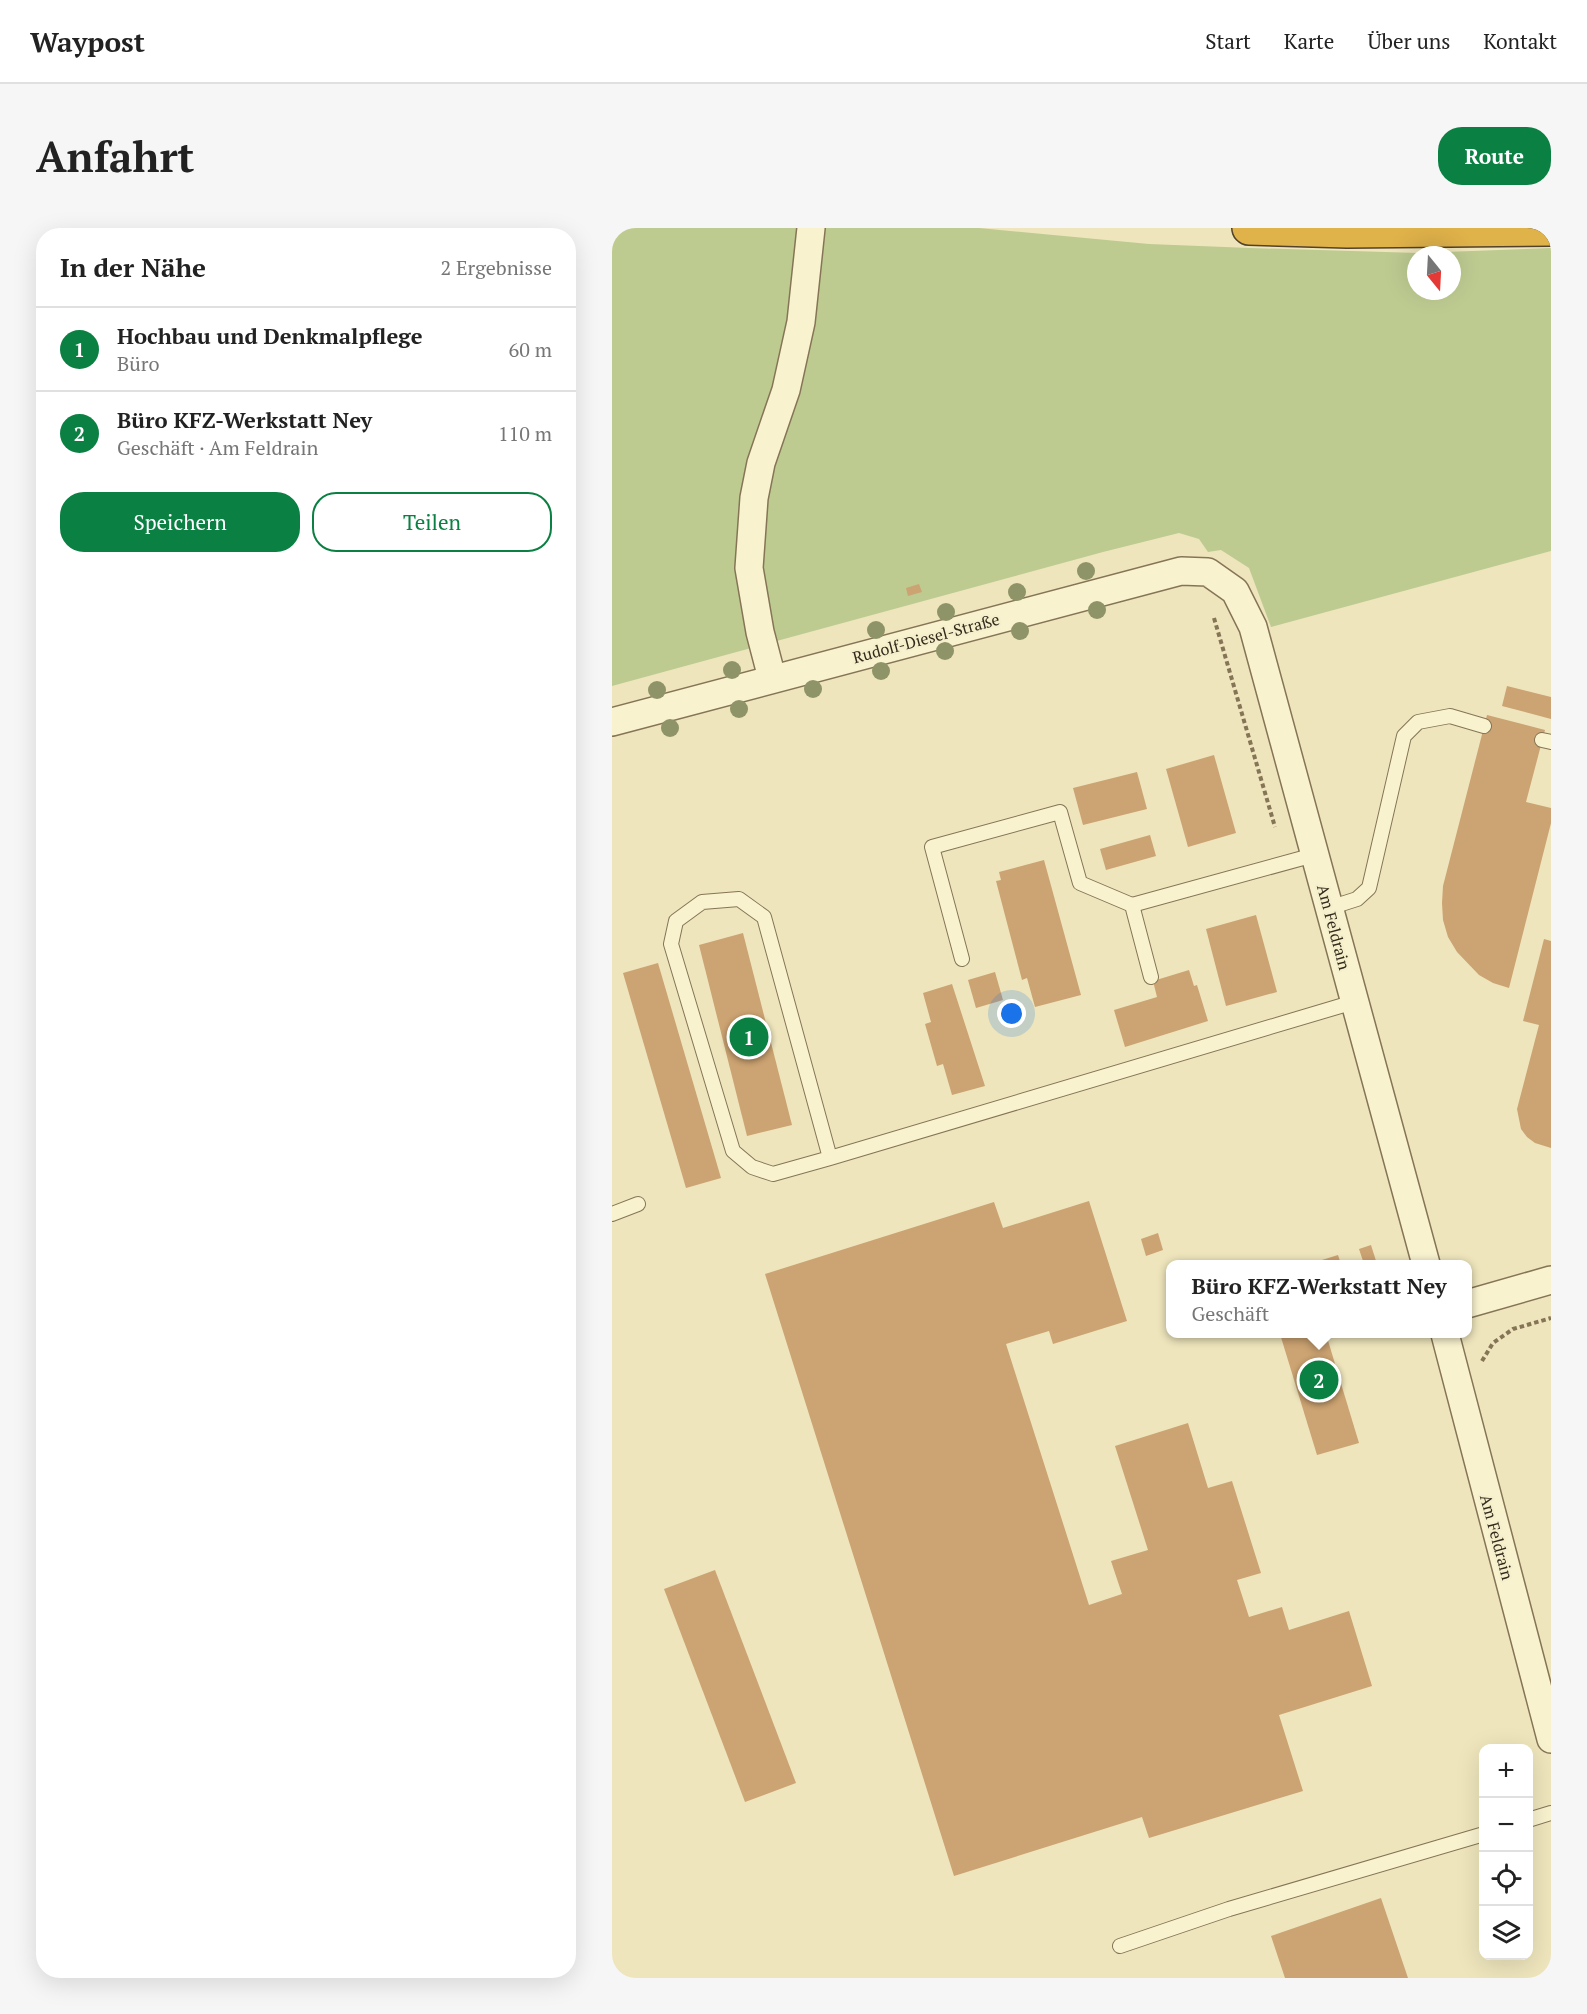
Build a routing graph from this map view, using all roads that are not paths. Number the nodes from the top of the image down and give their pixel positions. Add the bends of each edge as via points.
1 (1249, 228) edge
2 (1551, 229) edge
3 (810, 239) edge
4 (1236, 591) joint
5 (772, 678) junction
6 (612, 722) edge
7 (1484, 726) dead end
8 (1314, 855) junction
9 (1132, 905) junction
10 (1329, 908) junction
11 (962, 959) dead end
12 (1151, 977) dead end
13 (1354, 1002) junction
14 (830, 1158) junction
15 (638, 1204) dead end
16 (612, 1214) edge
17 (1425, 1260) edge
18 (1551, 1280) edge
19 (1472, 1303) edge
20 (1445, 1338) edge
21 (1551, 1739) edge
22 (1551, 1813) edge
23 (1533, 1818) edge
24 (1479, 1835) edge
25 (1120, 1946) dead end

1 - 2 highway
3 - 5 street via 801,322 754,498 749,568
4 - 5 street, Rudolf-Diesel-Straße via 1208,572 1181,571
4 - 8 street, Am Feldrain via 1252,627
5 - 6 street, Rudolf-Diesel-Straße
7 - 10 lane via 1450,717 1418,722 1404,736 1369,888 1358,899
8 - 9 lane
8 - 10 street, Am Feldrain
9 - 11 lane via 1080,883 1060,812 933,847
9 - 12 lane
10 - 13 street, Am Feldrain
13 - 14 lane
13 - 17 street, Am Feldrain
14 - 14 lane via 773,1174 752,1167 733,1151 671,944 676,921 702,902 739,899 764,916
15 - 16 lane
18 - 19 street
20 - 21 street, Am Feldrain
22 - 23 lane
24 - 25 lane via 1229,1909

